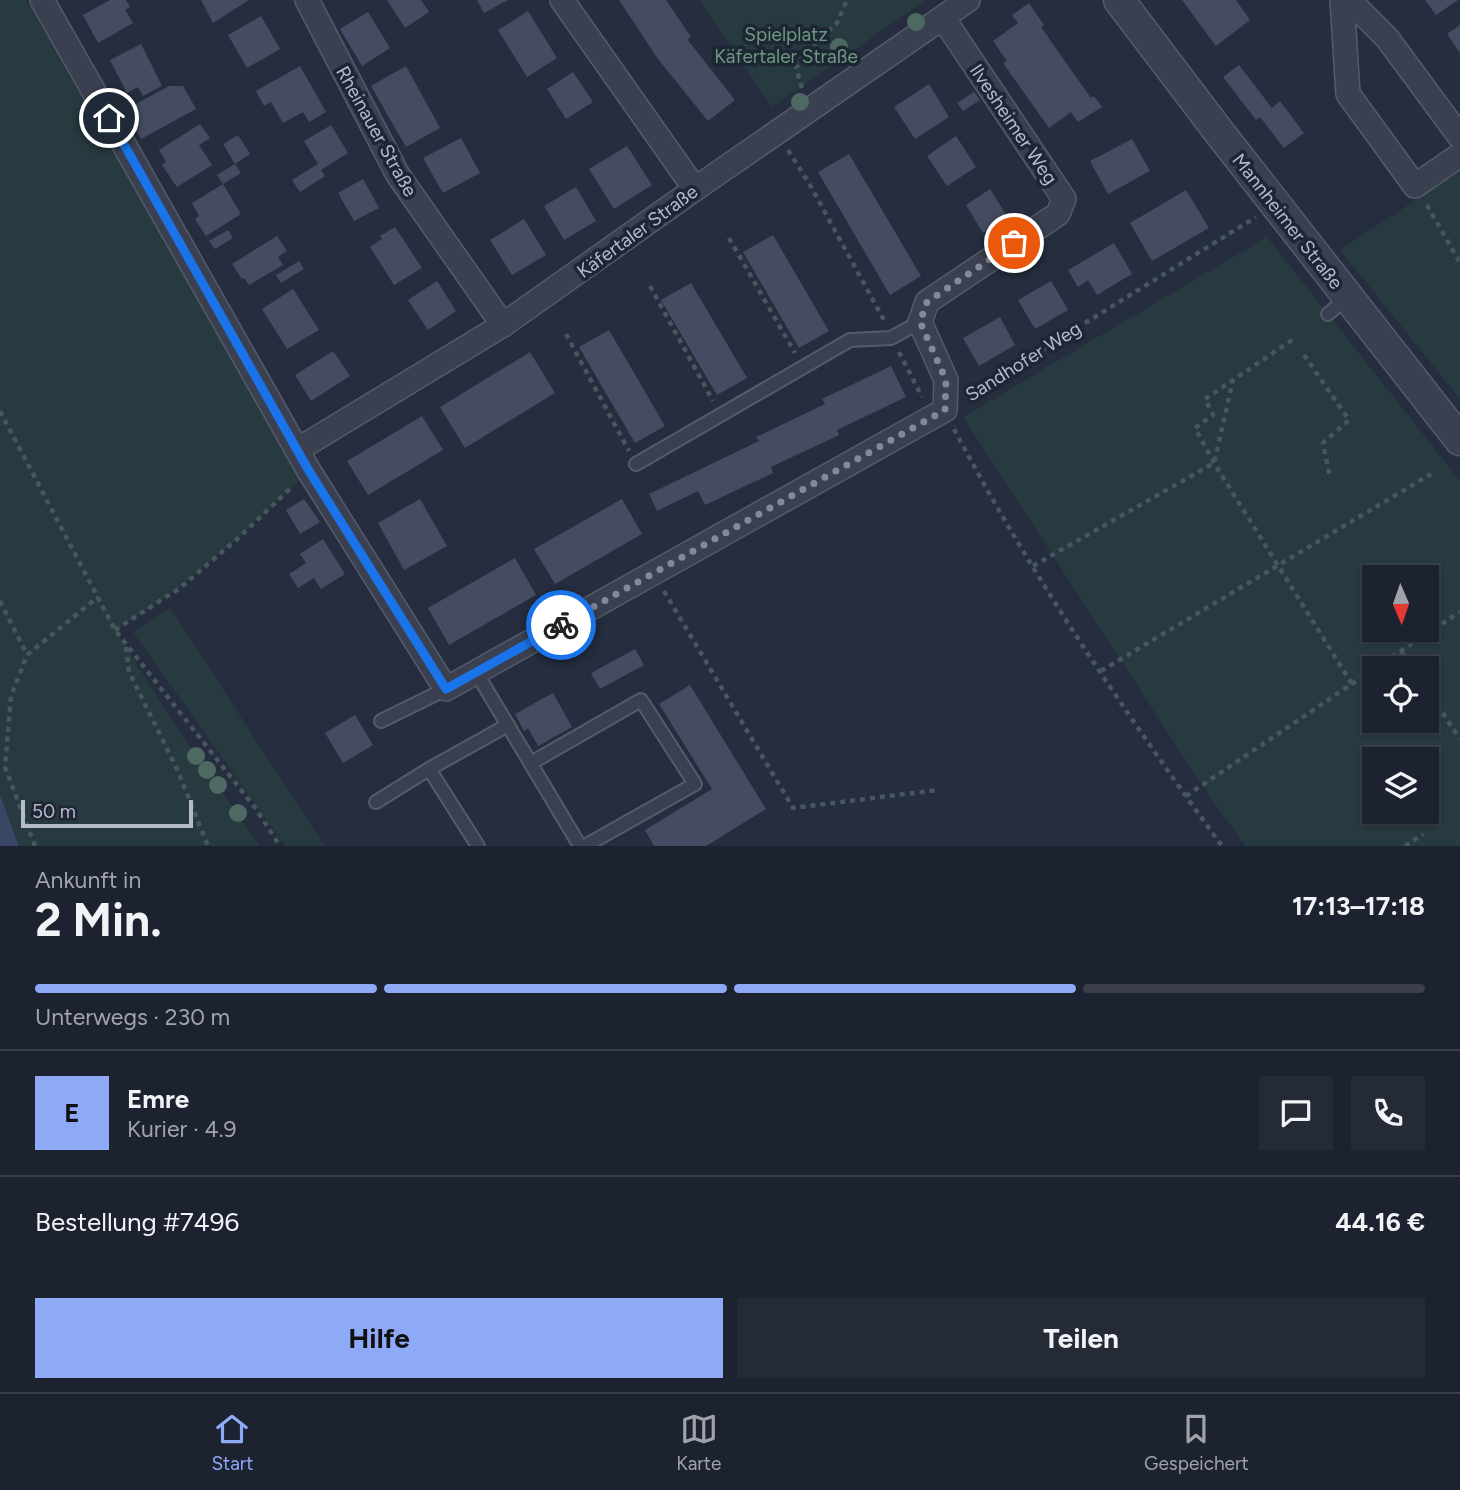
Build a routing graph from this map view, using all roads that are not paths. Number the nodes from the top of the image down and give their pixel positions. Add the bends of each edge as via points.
1 (42, 0) edge
2 (307, 0) edge
3 (562, 0) edge
4 (968, 0) edge
5 (1119, 0) edge
6 (1342, 0) edge
7 (1349, 0) edge
8 (943, 18) junction
9 (1460, 137) edge
10 (1460, 155) edge
11 (695, 189) junction
12 (920, 322) junction
13 (503, 326) junction
14 (1460, 440) edge
15 (297, 450) junction
16 (636, 464) road end
17 (476, 672) junction
18 (446, 689) junction
19 (381, 721) dead end
20 (508, 725) junction
21 (531, 763) junction
22 (429, 769) junction
23 (376, 802) dead end
24 (478, 846) edge
25 (583, 846) edge

1 - 15 street
2 - 13 street, Rheinauer Straße via 398,175
3 - 11 street
4 - 8 street, Käfertaler Straße
5 - 14 street, Mannheimer Straße via 1338,305
6 - 10 street via 1348,94 1415,186
7 - 9 street via 1387,38
8 - 11 street, Käfertaler Straße
8 - 12 street, Ilvesheimer Weg via 1064,199 1058,214 927,302
11 - 13 street, Käfertaler Straße
12 - 16 lane via 891,338 850,340
12 - 17 street, Sandhofer Weg via 946,380 945,410
13 - 15 street, Käfertaler Straße
15 - 18 street
17 - 18 street, Sandhofer Weg
17 - 20 lane
18 - 19 lane
20 - 21 lane
20 - 22 lane
21 - 25 lane
21 - 25 lane via 641,700 695,784
22 - 23 lane
22 - 24 lane

